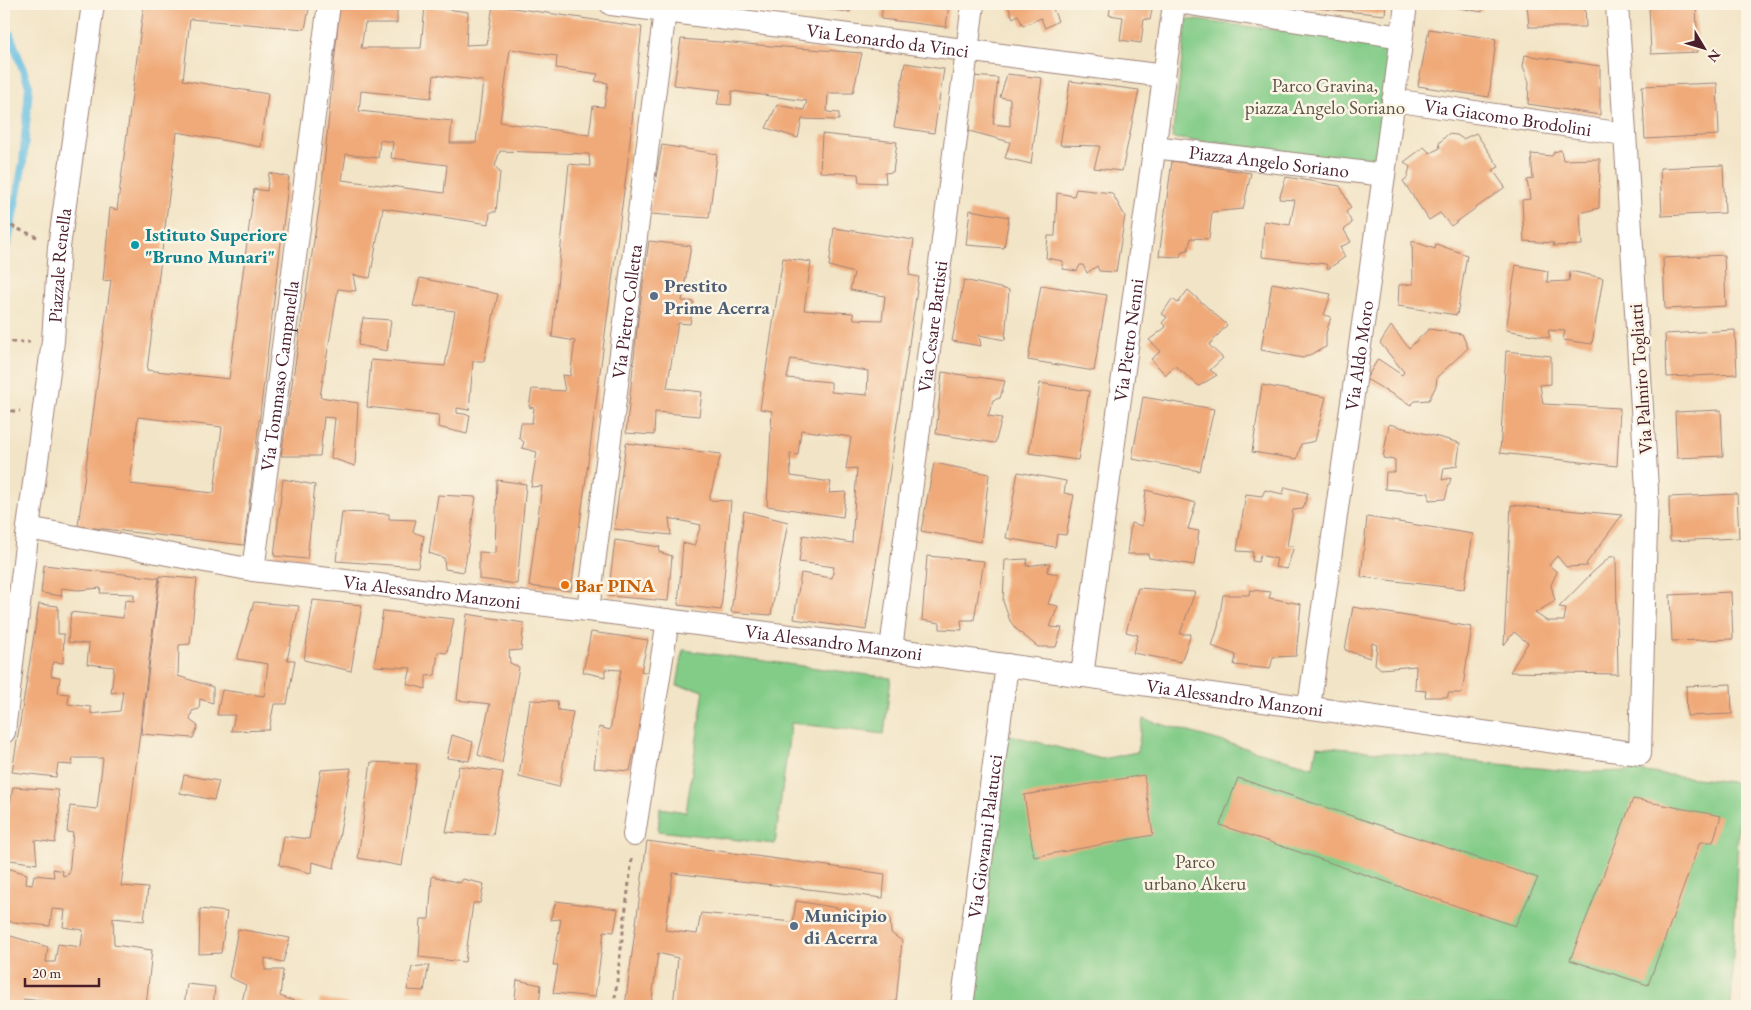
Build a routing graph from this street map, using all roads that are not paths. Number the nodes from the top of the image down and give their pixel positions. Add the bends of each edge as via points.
1 (93, 4) edge
2 (329, 4) edge
3 (611, 4) edge
4 (972, 4) edge
5 (1174, 4) edge
6 (1190, 4) edge
7 (1406, 4) edge
8 (1617, 4) edge
9 (658, 8) edge
10 (1401, 37) junction
11 (967, 50) junction
12 (1164, 76) junction
13 (1393, 100) junction
14 (1624, 134) junction
15 (1154, 146) junction
16 (1384, 175) junction
17 (28, 528) junction
18 (253, 570) junction
19 (588, 610) junction
20 (668, 620) junction
21 (891, 649) junction
22 (1007, 666) junction
23 (1082, 676) junction
24 (1309, 707) junction
25 (4, 732) edge
26 (1640, 754) joint
27 (634, 835) road end
28 (962, 1006) edge

1 - 17 street, Piazzale Renella via 59,247 53,341
2 - 18 street, Via Tommaso Campanella
3 - 9 street, Via Leonardo da Vinci
4 - 11 street, Via Cesare Battisti
5 - 12 street, Via Pietro Nenni
6 - 10 street
7 - 10 street, Via Aldo Moro
8 - 14 street, Via Palmiro Togliatti
9 - 11 street, Via Leonardo da Vinci
9 - 19 street, Via Pietro Colletta
10 - 13 street, Via Aldo Moro
11 - 12 street, Via Leonardo da Vinci
11 - 21 street, Via Cesare Battisti
12 - 15 street, Via Pietro Nenni
13 - 14 street, Via Giacomo Brodolini
13 - 16 street, Via Aldo Moro
14 - 26 street, Via Palmiro Togliatti via 1647,489
15 - 16 street, Piazza Angelo Soriano
15 - 23 street, Via Pietro Nenni
16 - 24 street, Via Aldo Moro
17 - 18 street, Via Alessandro Manzoni
17 - 25 street, Piazzale Renella
18 - 19 street, Via Alessandro Manzoni
19 - 20 street, Via Alessandro Manzoni
20 - 21 street, Via Alessandro Manzoni
20 - 27 street
21 - 22 street, Via Alessandro Manzoni
22 - 23 street, Via Alessandro Manzoni
22 - 28 street, Via Giovanni Palatucci
23 - 24 street, Via Alessandro Manzoni
24 - 26 street, Via Alessandro Manzoni

